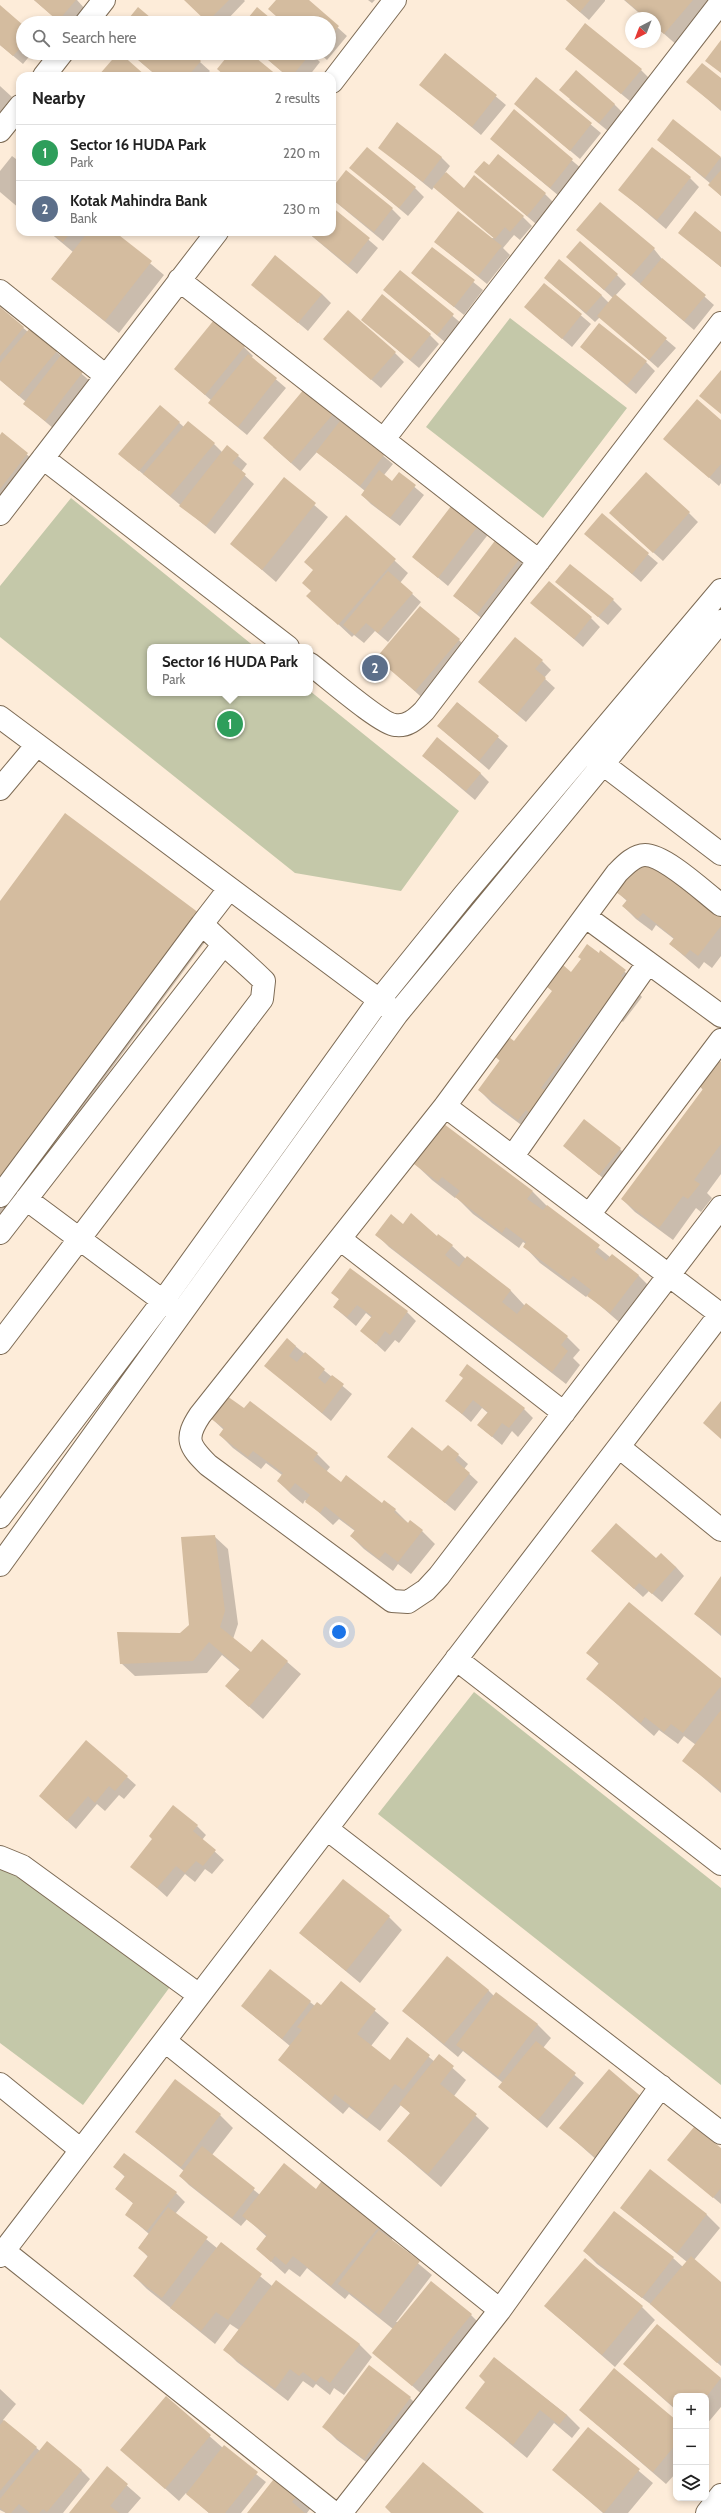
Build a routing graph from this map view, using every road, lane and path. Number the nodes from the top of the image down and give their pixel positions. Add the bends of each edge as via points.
1 (104, 0) edge
2 (395, 0) edge
3 (721, 2) edge
4 (91, 16) edge
5 (57, 60) edge
6 (47, 72) edge
7 (336, 77) edge
8 (16, 111) edge
9 (0, 131) edge
10 (213, 236) edge
11 (179, 280) junction
12 (0, 291) edge
13 (721, 323) edge
14 (106, 376) junction
15 (384, 439) junction
16 (43, 458) junction
17 (0, 514) edge
18 (539, 561) junction
19 (721, 590) edge
20 (721, 621) edge
21 (284, 644) edge
22 (313, 666) edge
23 (0, 717) edge
24 (36, 746) junction
25 (594, 757) junction
26 (0, 789) edge
27 (721, 854) edge
28 (230, 889) junction
29 (721, 905) edge
30 (586, 917) junction
31 (202, 924) junction
32 (223, 945) junction
33 (648, 963) junction
34 (380, 999) junction
35 (397, 1014) junction
36 (721, 1016) edge
37 (721, 1040) edge
38 (445, 1106) junction
39 (513, 1156) junction
40 (0, 1196) edge
41 (26, 1199) junction
42 (721, 1207) edge
43 (589, 1215) junction
44 (0, 1232) edge
45 (79, 1239) junction
46 (340, 1239) junction
47 (670, 1276) junction
48 (163, 1301) junction
49 (181, 1314) junction
50 (721, 1314) edge
51 (0, 1343) edge
52 (564, 1413) junction
53 (619, 1447) junction
54 (0, 1518) edge
55 (721, 1530) edge
56 (0, 1565) edge
57 (456, 1659) junction
58 (327, 1829) junction
59 (0, 1857) edge
60 (721, 1864) edge
61 (200, 1995) junction
62 (165, 2041) junction
63 (0, 2084) edge
64 (661, 2086) junction
65 (721, 2133) edge
66 (81, 2150) junction
67 (2, 2253) edge
68 (500, 2310) junction
69 (721, 2495) edge
70 (334, 2513) edge
71 (342, 2513) edge
72 (707, 2513) edge

1 - 4 street
2 - 7 street
3 - 15 street
5 - 6 street
8 - 9 street
10 - 11 street
11 - 14 street
11 - 15 street
12 - 14 street
13 - 18 street
14 - 16 street
15 - 18 street
16 - 17 street
16 - 21 street
18 - 22 street via 424,711 411,723 394,725 379,717
19 - 25 street
20 - 25 street
23 - 24 street
24 - 26 street
24 - 28 street
25 - 27 street
25 - 34 street via 464,895
25 - 35 street
28 - 31 street
28 - 34 street
29 - 30 street via 659,858 644,855 630,860 617,873
30 - 33 street
30 - 38 street
31 - 32 street
31 - 40 street
32 - 41 street
32 - 45 street via 241,958 264,981 262,999
33 - 36 street
33 - 39 street
34 - 35 street
34 - 48 street
35 - 49 street
37 - 43 street
38 - 39 street
38 - 46 street
39 - 43 street
41 - 44 street
41 - 45 street
42 - 47 street
43 - 47 street
45 - 48 street
45 - 51 street
46 - 52 street
46 - 52 street via 191,1428 189,1440 196,1453 208,1465 392,1601 408,1602 426,1590 439,1576
47 - 50 street
47 - 52 street
48 - 49 street
48 - 54 street
49 - 56 street
50 - 53 street
53 - 55 street
53 - 57 street
57 - 58 street
57 - 60 street
58 - 61 street
58 - 64 street
59 - 61 street via 22,1866
61 - 62 street
62 - 66 street
62 - 68 street
63 - 66 street
64 - 65 street
64 - 68 street
66 - 67 street
67 - 70 street
68 - 71 street
69 - 72 street

